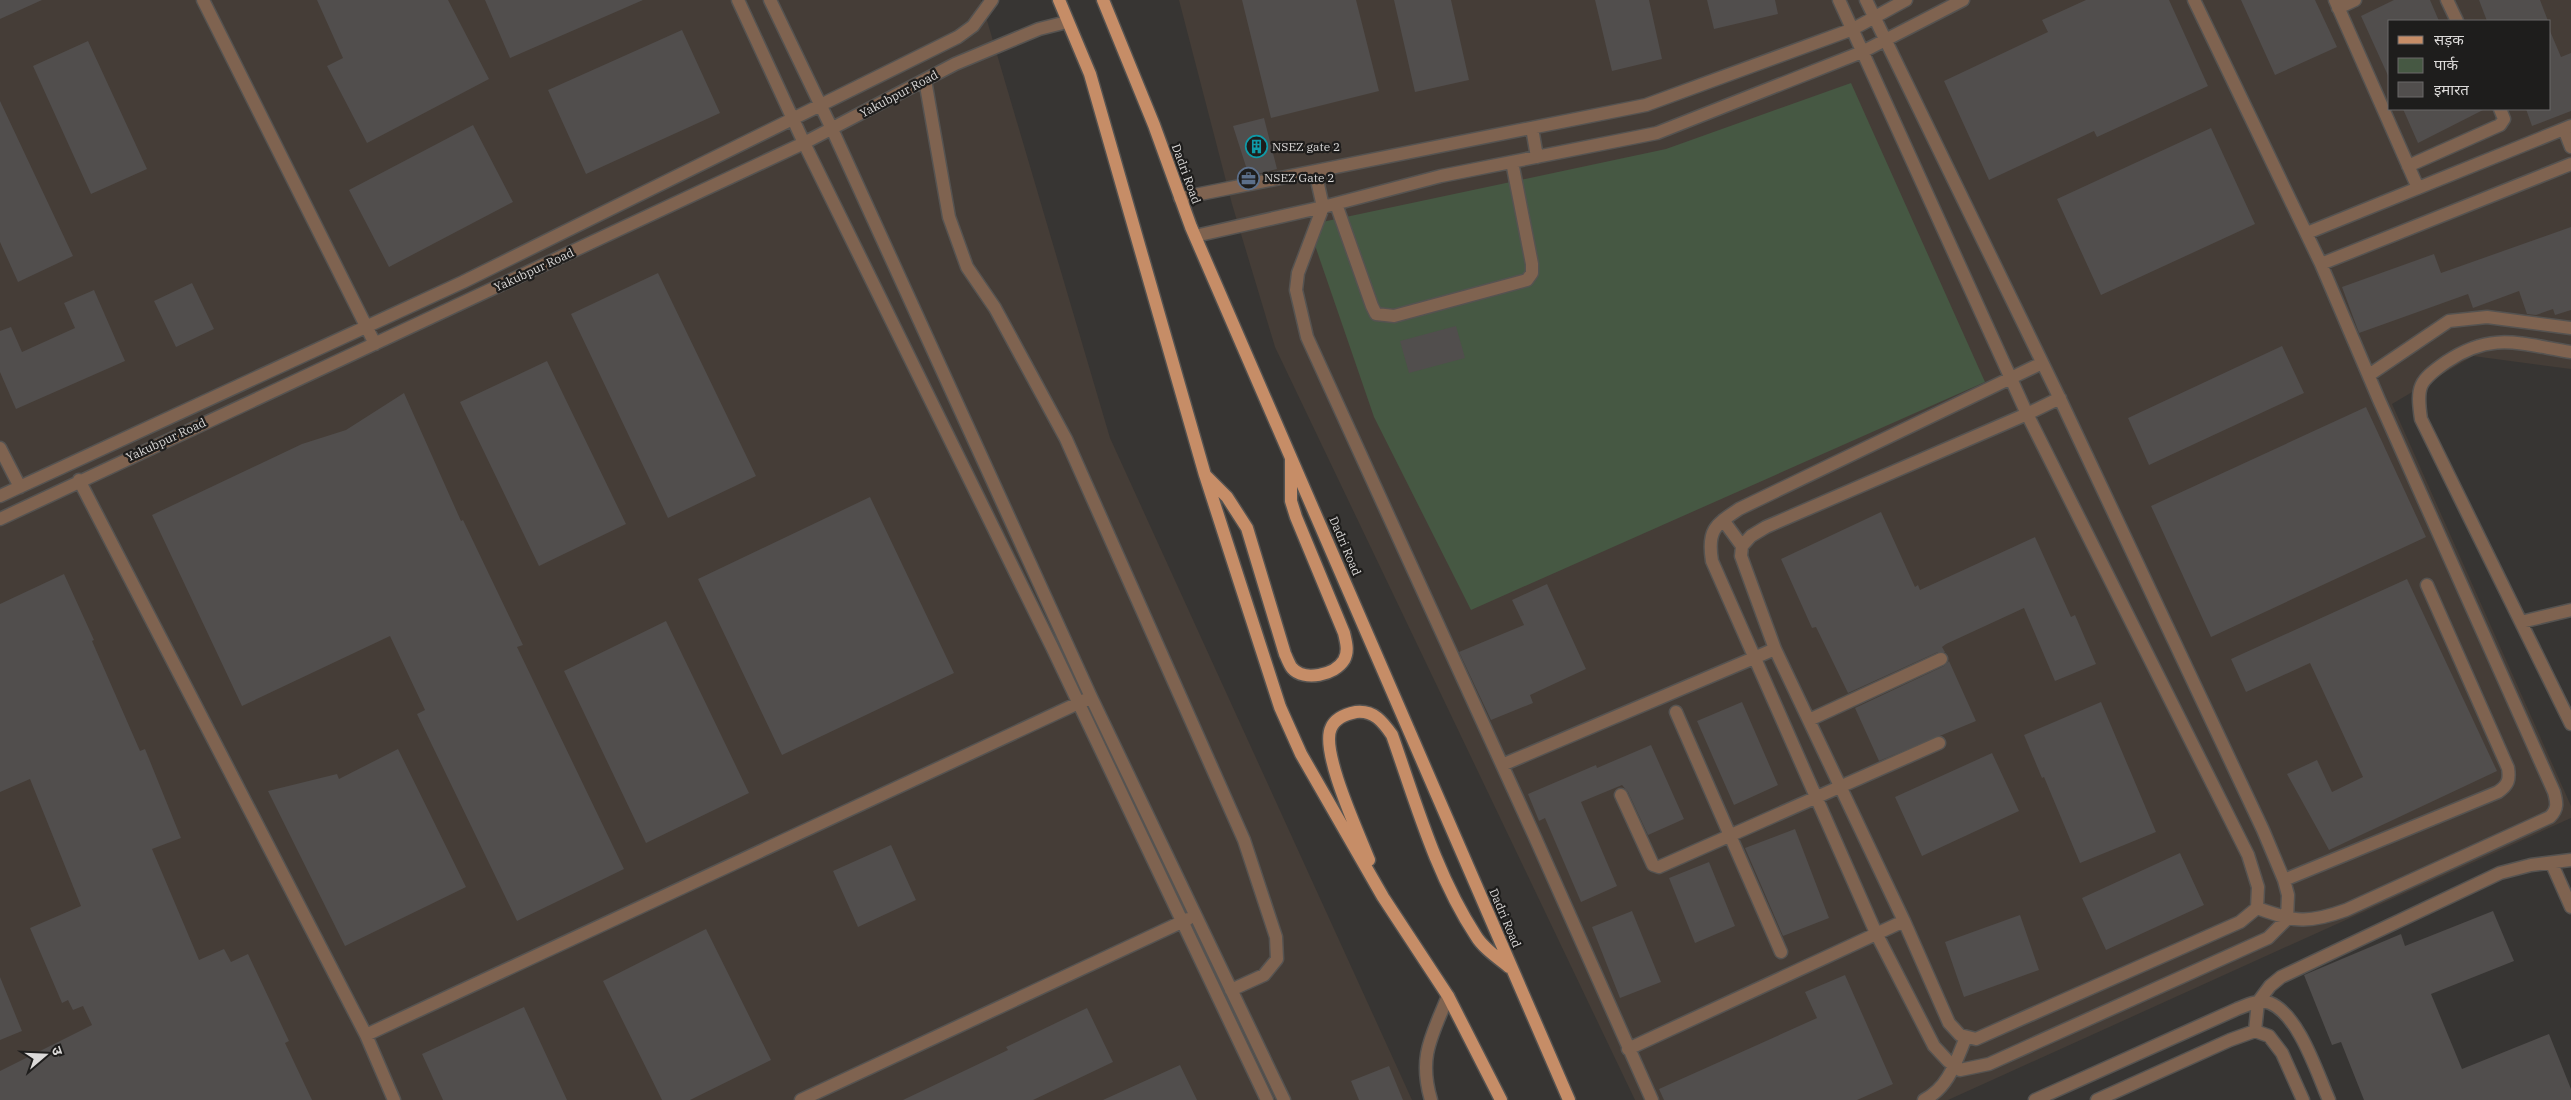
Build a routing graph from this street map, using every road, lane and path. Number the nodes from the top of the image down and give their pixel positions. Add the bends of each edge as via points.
1 (203, 0) edge
2 (738, 0) edge
3 (770, 0) edge
4 (992, 0) edge
5 (1059, 0) edge
6 (1103, 0) edge
7 (1840, 0) edge
8 (1866, 0) edge
9 (1906, 0) edge
10 (1963, 0) edge
11 (2194, 0) edge
12 (2356, 0) edge
13 (2446, 0) edge
14 (2336, 4) edge
15 (1874, 18) junction
16 (2456, 20) edge
17 (1067, 22) junction
18 (1852, 29) junction
19 (1885, 41) junction
20 (1862, 52) junction
21 (925, 80) junction
22 (821, 106) junction
23 (2500, 110) edge
24 (794, 120) junction
25 (1532, 128) junction
26 (2568, 128) edge
27 (832, 129) junction
28 (804, 143) junction
29 (2571, 147) edge
30 (1537, 156) junction
31 (1512, 162) junction
32 (2571, 164) edge
33 (2408, 166) junction
34 (1315, 171) junction
35 (2418, 188) junction
36 (1180, 198) junction
37 (1336, 204) junction
38 (1323, 207) junction
39 (2306, 233) junction
40 (1195, 236) junction
41 (2321, 264) junction
42 (366, 326) junction
43 (2571, 328) edge
44 (375, 344) junction
45 (2571, 352) edge
46 (2042, 363) junction
47 (2369, 376) junction
48 (2012, 379) junction
49 (2060, 398) junction
50 (2027, 414) junction
51 (0, 448) edge
52 (1290, 452) junction
53 (1205, 475) junction
54 (79, 480) junction
55 (20, 487) junction
56 (0, 496) edge
57 (0, 519) edge
58 (1723, 520) junction
59 (1742, 546) junction
60 (2427, 585) dead end
61 (2571, 610) edge
62 (2521, 622) junction
63 (1776, 649) junction
64 (1754, 659) junction
65 (1941, 659) dead end
66 (1091, 698) junction
67 (1079, 703) junction
68 (1676, 712) dead end
69 (1809, 720) junction
70 (2571, 724) edge
71 (1939, 744) dead end
72 (1502, 765) junction
73 (1840, 787) junction
74 (1621, 795) dead end
75 (1815, 798) junction
76 (1729, 836) junction
77 (2571, 860) edge
78 (2552, 864) junction
79 (2284, 880) junction
80 (1383, 897) junction
81 (2571, 906) edge
82 (2258, 908) junction
83 (1194, 916) junction
84 (2287, 919) junction
85 (1904, 921) junction
86 (1182, 922) junction
87 (1876, 934) junction
88 (1781, 952) dead end
89 (1512, 971) junction
90 (1231, 990) junction
91 (1448, 996) junction
92 (2258, 1002) junction
93 (2255, 1031) junction
94 (366, 1035) junction
95 (1966, 1037) junction
96 (1628, 1049) junction
97 (1954, 1066) junction
98 (394, 1100) edge
99 (801, 1100) edge
100 (1267, 1100) edge
101 (1284, 1100) edge
102 (1431, 1100) edge
103 (1501, 1100) edge
104 (1569, 1100) edge
105 (1652, 1100) edge
106 (1924, 1100) edge
107 (2035, 1100) edge
108 (2097, 1100) edge
109 (2303, 1100) edge
110 (2329, 1100) edge

1 - 42 street
2 - 24 street
3 - 22 street
4 - 22 street, Yakubpur Road via 973,26 958,37
5 - 17 main road
6 - 36 main road, Dadri Road
7 - 18 street
8 - 15 street
9 - 15 street
10 - 19 street
11 - 39 street
12 - 14 street
13 - 16 street
14 - 33 street
15 - 18 street
15 - 19 street
17 - 21 street, Yakubpur Road via 1014,39
17 - 53 main road via 1090,74
18 - 20 street
18 - 25 street via 1646,105
19 - 20 street
19 - 46 street
20 - 30 street via 1657,133
20 - 48 street
21 - 27 street, Yakubpur Road
21 - 90 street via 949,217 967,267 995,308 1066,438 1244,840 1276,938 1277,959 1264,975
22 - 24 street, Yakubpur Road
22 - 27 street
23 - 33 street via 2504,119 2500,125
24 - 28 street
24 - 42 street, Yakubpur Road
25 - 30 street
25 - 34 street
26 - 29 street
26 - 35 street
27 - 28 street, Yakubpur Road
27 - 66 street
28 - 44 street, Yakubpur Road
28 - 67 street
30 - 31 street
31 - 37 street via 1441,176
31 - 37 street via 1532,264 1532,273 1527,280 1394,316 1376,314
32 - 41 street
33 - 35 street
34 - 36 street
34 - 38 street
35 - 39 street
36 - 40 main road, Dadri Road
37 - 38 street
38 - 40 street
38 - 72 street via 1298,273 1296,290 1301,318
39 - 41 street
40 - 52 main road, Dadri Road
41 - 47 street
42 - 44 street
42 - 55 street, Yakubpur Road
43 - 47 street via 2486,316 2450,321
44 - 54 street, Yakubpur Road
45 - 62 street via 2506,341 2466,349 2431,372 2422,382 2418,400 2421,419
46 - 48 street
46 - 49 street
47 - 84 street via 2554,792 2556,811 2541,821 2346,910 2322,919
48 - 50 street
48 - 58 street via 1739,509
49 - 50 street
49 - 79 street
50 - 59 street via 1766,527
50 - 82 street via 2248,855 2258,887
51 - 55 street
52 - 53 main road via 1292,501 1296,517 1344,633 1347,648 1344,660 1335,670 1300,674 1292,668 1247,528 1227,497
52 - 89 main road, Dadri Road
53 - 80 main road via 1280,707 1301,754
54 - 57 street, Yakubpur Road
54 - 94 street
55 - 56 street, Yakubpur Road
58 - 59 street
58 - 64 street via 1714,529 1709,543 1712,561
59 - 63 street via 1745,572
60 - 79 street via 2508,768 2510,778 2506,787
61 - 62 street
62 - 70 street
63 - 64 street
63 - 69 street
64 - 72 street
64 - 75 street
65 - 69 street
66 - 67 street
66 - 83 street
67 - 86 street
67 - 94 street
68 - 76 street
69 - 73 street
71 - 73 street
72 - 96 street
73 - 75 street
73 - 85 street
74 - 76 street via 1656,867
75 - 76 street
75 - 87 street
76 - 88 street
77 - 78 street
78 - 81 street
78 - 92 street via 2531,865 2500,873 2301,966 2270,986
79 - 84 street via 2288,895
80 - 89 main road via 1331,756 1330,729 1344,715 1358,712 1371,714 1382,721 1392,735 1430,843 1459,905 1477,937
80 - 91 main road
82 - 84 street
82 - 95 street via 2240,922 1991,1034 1976,1039
83 - 86 street
83 - 90 street
84 - 97 street via 2268,938 1989,1064 1967,1070
85 - 87 street
85 - 95 street via 1949,1023
86 - 99 street
86 - 100 street
87 - 96 street
87 - 97 street via 1934,1046
89 - 104 main road, Dadri Road
90 - 101 street
91 - 102 street via 1426,1051 1425,1079
91 - 103 main road
92 - 93 street
92 - 107 street
92 - 110 street via 2269,1002 2284,1012 2298,1032
93 - 108 street
93 - 109 street via 2269,1036 2282,1053
94 - 98 street
95 - 97 street
96 - 105 street
97 - 106 street via 1942,1087

